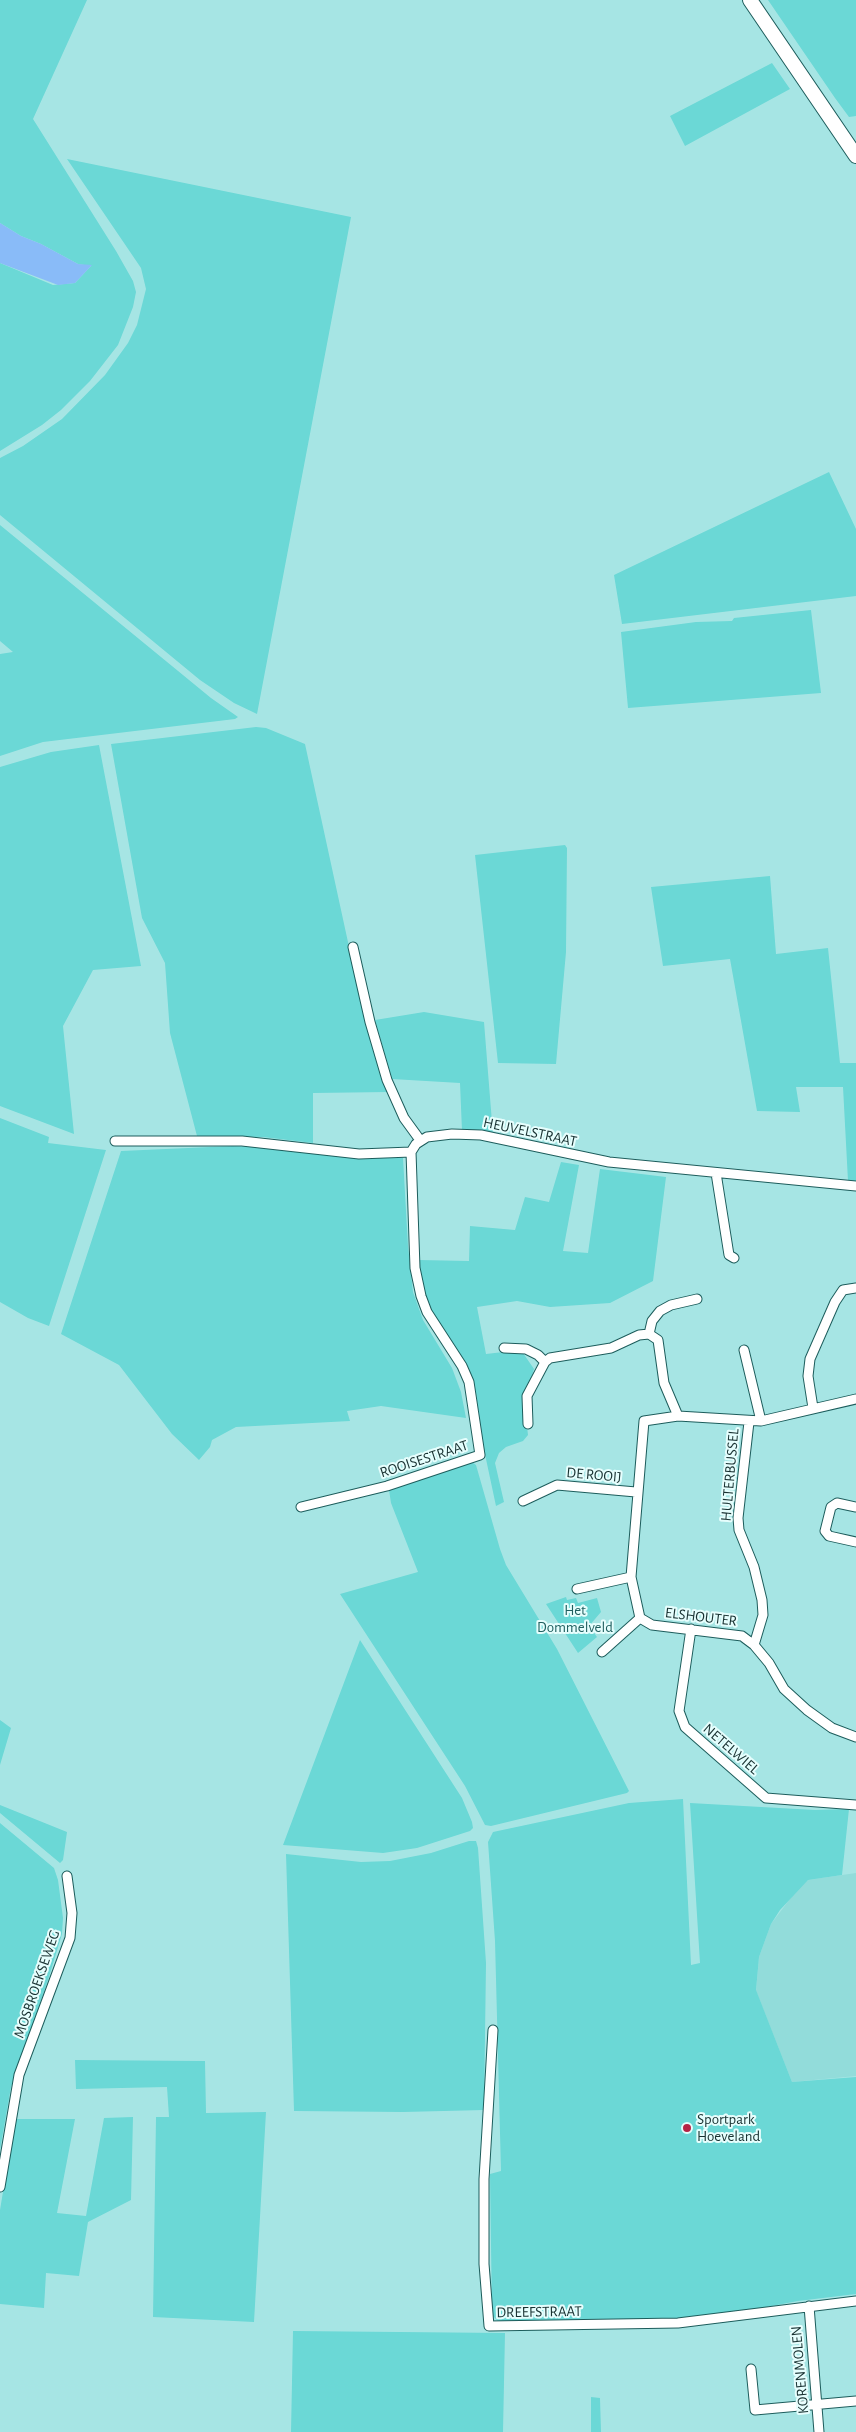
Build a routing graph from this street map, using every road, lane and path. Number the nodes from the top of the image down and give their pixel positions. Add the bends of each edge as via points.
1 (750, 0) edge
2 (856, 156) edge
3 (353, 947) dead end
4 (420, 1140) junction
5 (115, 1141) dead end
6 (411, 1152) junction
7 (716, 1173) junction
8 (856, 1186) edge
9 (734, 1258) dead end
10 (856, 1288) edge
11 (697, 1300) dead end
12 (649, 1334) junction
13 (504, 1348) dead end
14 (744, 1350) dead end
15 (545, 1362) junction
16 (856, 1399) edge
17 (812, 1408) junction
18 (678, 1416) junction
19 (761, 1421) junction
20 (749, 1422) junction
21 (528, 1424) dead end
22 (636, 1492) junction
23 (523, 1501) dead end
24 (301, 1507) dead end
25 (856, 1507) edge
26 (856, 1542) edge
27 (631, 1577) junction
28 (577, 1589) dead end
29 (640, 1618) junction
30 (691, 1629) junction
31 (754, 1645) junction
32 (602, 1652) dead end
33 (856, 1736) edge
34 (856, 1805) edge
35 (67, 1876) dead end
36 (493, 2030) dead end
37 (0, 2187) edge
38 (856, 2301) edge
39 (809, 2306) junction
40 (751, 2370) dead end
41 (856, 2401) edge
42 (817, 2405) junction
43 (819, 2432) edge

1 - 2 main road via 844,129
3 - 4 street via 387,1080 404,1118
4 - 6 street
4 - 7 street, HEUVELSTRAAT via 452,1134 481,1135 610,1162
5 - 6 street via 242,1141 360,1154
6 - 24 street, ROOISESTRAAT via 415,1268 421,1296 427,1312 469,1382 480,1455 387,1486
7 - 8 street, HEUVELSTRAAT
7 - 9 street via 729,1255
10 - 17 street via 843,1290 835,1302 810,1360 808,1376
11 - 12 street via 671,1305 660,1311 652,1320
12 - 15 street via 639,1335 611,1348 550,1358
12 - 18 street via 658,1340 664,1383
13 - 15 street via 526,1350
14 - 19 street
15 - 21 street via 527,1396
16 - 17 street
17 - 19 street
18 - 20 street
18 - 22 street via 644,1421
19 - 20 street
20 - 31 street, HULTERBUSSEL via 738,1518 762,1600 763,1615
22 - 23 street, DE ROOIJ via 557,1485
22 - 27 street
25 - 26 street via 837,1503 831,1507 825,1531 829,1536
27 - 28 street
27 - 29 street
29 - 30 street, ELSHOUTER via 652,1625
29 - 32 street
30 - 31 street, ELSHOUTER via 742,1636
30 - 34 street, NETELWIEL via 679,1711 685,1727 766,1798
31 - 33 street, ELSHOUTER via 784,1689 807,1710 832,1728
35 - 37 street, MOSBROEKSEWEG via 72,1913 70,1938 20,2075
36 - 39 street, DREEFSTRAAT via 484,2179 484,2264 489,2326 678,2323
38 - 39 street, DREEFSTRAAT
39 - 42 street, KORENMOLEN
40 - 42 street via 755,2410
41 - 42 street
42 - 43 street, KORENMOLEN

